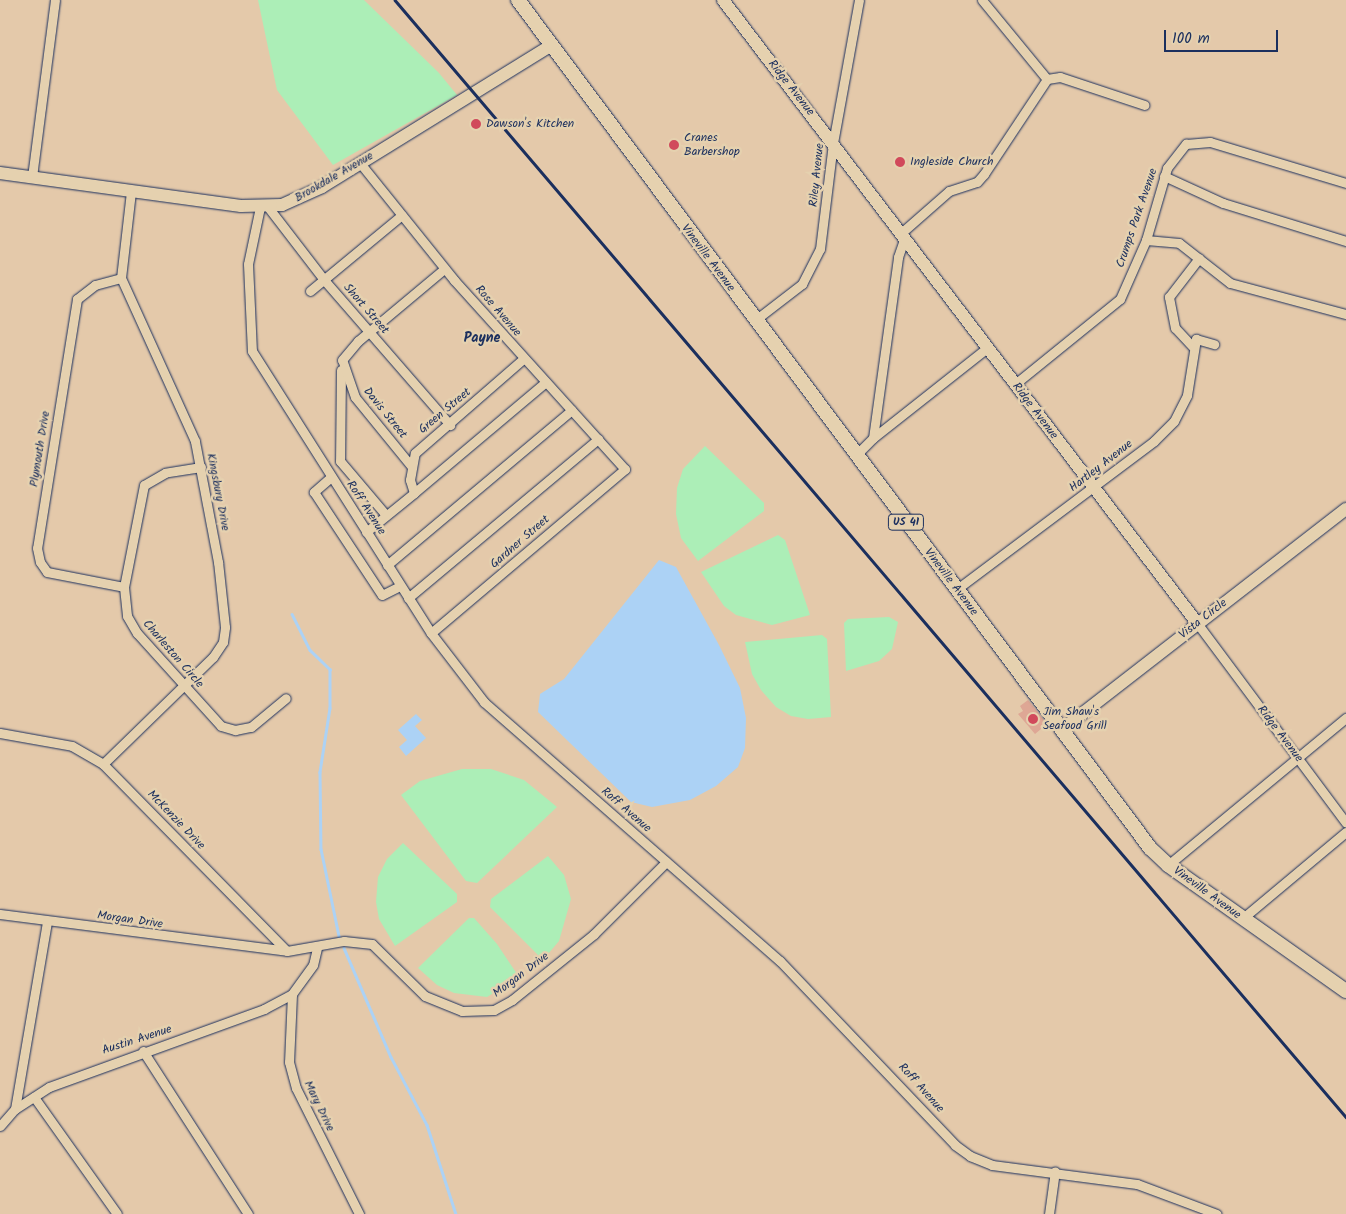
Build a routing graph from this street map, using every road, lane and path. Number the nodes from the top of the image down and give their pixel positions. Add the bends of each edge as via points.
1 (55, 0) edge
2 (518, 0) edge
3 (724, 0) edge
4 (982, 0) edge
5 (856, 1) edge
6 (552, 45) junction
7 (1047, 79) junction
8 (1144, 105) dead end
9 (833, 143) junction
10 (360, 163) junction
11 (0, 173) edge
12 (1164, 176) junction
13 (32, 177) junction
14 (1346, 183) edge
15 (131, 191) junction
16 (264, 207) junction
17 (402, 215) junction
18 (902, 237) junction
19 (1146, 240) junction
20 (1346, 241) edge
21 (1199, 258) junction
22 (444, 269) junction
23 (121, 278) junction
24 (325, 281) junction
25 (310, 291) dead end
26 (1346, 314) edge
27 (754, 321) junction
28 (370, 332) junction
29 (1214, 344) dead end
30 (1193, 347) junction
31 (987, 348) junction
32 (523, 359) junction
33 (342, 360) junction
34 (546, 382) junction
35 (1015, 384) junction
36 (572, 410) junction
37 (450, 425) junction
38 (873, 438) junction
39 (598, 439) junction
40 (856, 455) junction
41 (201, 467) junction
42 (412, 467) junction
43 (625, 469) joint
44 (331, 477) junction
45 (1093, 488) junction
46 (414, 492) junction
47 (1346, 509) edge
48 (386, 515) junction
49 (366, 532) junction
50 (387, 565) junction
51 (400, 586) junction
52 (124, 587) junction
53 (957, 589) junction
54 (408, 598) junction
55 (1197, 623) junction
56 (431, 633) junction
57 (184, 686) junction
58 (286, 698) dead end
59 (1346, 718) edge
60 (1061, 730) junction
61 (0, 733) edge
62 (1298, 758) junction
63 (104, 764) junction
64 (1346, 823) edge
65 (1346, 832) edge
66 (666, 862) junction
67 (1168, 865) junction
68 (0, 914) edge
69 (1243, 918) junction
70 (46, 921) junction
71 (317, 948) junction
72 (287, 951) junction
73 (1346, 991) edge
74 (292, 994) junction
75 (143, 1051) junction
76 (34, 1097) junction
77 (15, 1109) junction
78 (0, 1126) edge
79 (1055, 1171) junction
80 (117, 1214) edge
81 (248, 1214) edge
82 (359, 1214) edge
83 (1049, 1214) edge
84 (1218, 1214) edge

1 - 13 street
2 - 6 main road, Vineville Avenue / US 41
3 - 9 street, Ridge Avenue
4 - 7 street
5 - 9 street, Riley Avenue
6 - 10 street, Brookdale Avenue
6 - 27 main road, Vineville Avenue / US 41
7 - 8 street via 1060,77
7 - 18 street via 977,182 949,191
9 - 18 street, Ridge Avenue
9 - 27 street, Riley Avenue via 828,201 814,263 798,288
10 - 16 street, Brookdale Avenue via 300,199
10 - 17 street, Rose Avenue
11 - 13 street, Brookdale Avenue
12 - 14 street, Crumps Park Avenue via 1176,152 1196,141 1219,144
12 - 19 street, Crumps Park Avenue
12 - 20 street via 1223,203
13 - 15 street, Brookdale Avenue
15 - 16 street, Brookdale Avenue
15 - 23 street
16 - 24 street, Short Street
16 - 44 street, Roff Avenue via 248,264 252,351
17 - 22 street, Rose Avenue
17 - 24 street
18 - 31 street, Ridge Avenue
18 - 38 street
19 - 21 street via 1179,243
19 - 35 street, Crumps Park Avenue via 1120,299
21 - 26 street via 1230,283
21 - 30 street via 1169,297 1175,328
22 - 28 street
22 - 32 street, Rose Avenue
23 - 41 street, Kingsbury Drive via 190,425
23 - 52 street, Plymouth Drive via 95,285 78,299 37,548 40,562 52,574
24 - 25 street
24 - 28 street, Short Street
27 - 40 main road, Vineville Avenue / US 41
28 - 33 street
28 - 37 street, Short Street
29 - 30 street via 1196,339
30 - 45 street, Hartley Avenue via 1187,396 1174,422
31 - 35 street, Ridge Avenue
31 - 38 street
32 - 34 street, Rose Avenue
32 - 37 street, Green Street
33 - 42 street, Davis Street via 354,397
33 - 48 street via 340,461
34 - 36 street, Rose Avenue
34 - 46 street
35 - 45 street, Ridge Avenue
36 - 39 street, Rose Avenue
36 - 50 street
37 - 42 street, Green Street via 415,453
38 - 40 street
39 - 43 street, Rose Avenue
39 - 54 street
40 - 53 main road, Vineville Avenue / US 41
41 - 52 street, Charleston Circle via 165,473 144,485
41 - 57 street, Kingsbury Drive via 218,562 225,635 213,657
42 - 46 street
43 - 56 street, Gardner Street
44 - 49 street, Roff Avenue
44 - 51 street via 314,492 382,595
45 - 53 street, Hartley Avenue
45 - 55 street, Ridge Avenue
46 - 48 street
47 - 55 street, Vista Circle
48 - 49 street
49 - 50 street, Roff Avenue
50 - 51 street, Roff Avenue
51 - 54 street, Roff Avenue
52 - 57 street, Charleston Circle via 124,604 132,627
53 - 60 main road, Vineville Avenue / US 41
54 - 56 street, Roff Avenue
55 - 60 street, Vista Circle
55 - 62 street, Ridge Avenue
56 - 66 street, Roff Avenue via 505,722
57 - 58 street, Charleston Circle via 214,721 235,730 257,724
57 - 63 street, Kingsbury Drive
59 - 62 street
60 - 67 main road, Vineville Avenue / US 41 via 1139,834
61 - 63 street, McKenzie Drive via 72,746
62 - 64 street, Ridge Avenue
62 - 67 street
63 - 72 street, McKenzie Drive
65 - 69 street
66 - 71 street, Morgan Drive via 594,934 512,1000 494,1010 462,1011 435,1003 372,944 344,941
66 - 79 street, Roff Avenue via 812,992 955,1145 992,1165
67 - 69 main road, Vineville Avenue / US 41
68 - 70 street, Morgan Drive
69 - 73 main road, Vineville Avenue / US 41
70 - 72 street, Morgan Drive
70 - 77 street
71 - 72 street
71 - 74 street, Mary Drive via 312,965
74 - 75 street, Austin Avenue via 264,1009
74 - 82 street, Mary Drive via 287,1046 291,1075
75 - 76 street, Austin Avenue via 76,1075
75 - 81 street
76 - 77 street, Austin Avenue
76 - 80 street
77 - 78 street, Austin Avenue
79 - 83 street
79 - 84 street, Roff Avenue via 1138,1184

